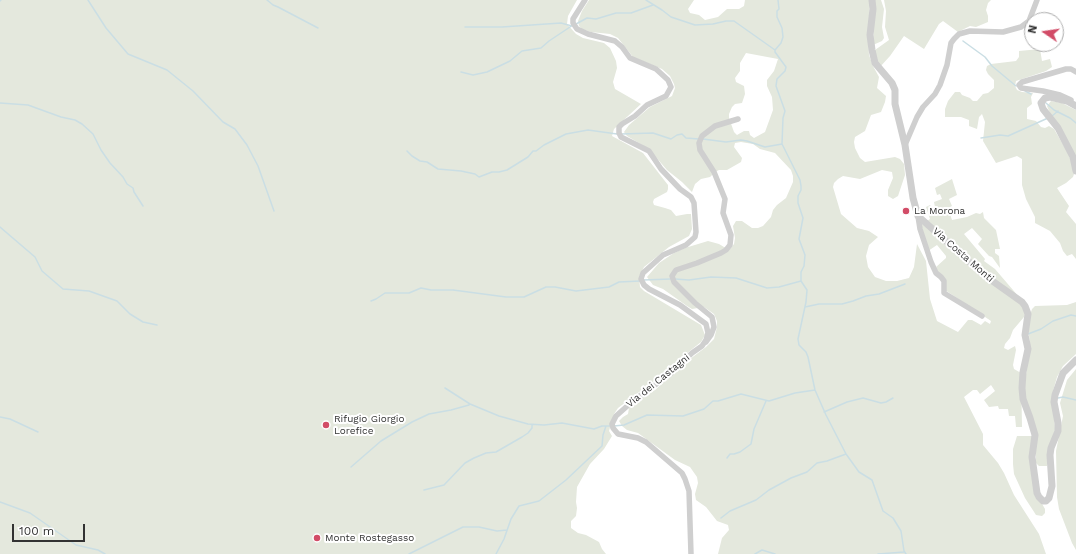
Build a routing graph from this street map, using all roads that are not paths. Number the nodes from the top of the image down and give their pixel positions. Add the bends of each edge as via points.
1 (585, 0) edge
2 (872, 0) edge
3 (1037, 0) edge
4 (1076, 72) edge
5 (1076, 104) edge
6 (738, 119) dead end
7 (905, 145) junction
8 (1076, 171) edge
9 (918, 216) junction
10 (982, 316) dead end
11 (702, 346) junction
12 (1076, 360) edge
13 (691, 554) edge

1 - 11 street via 573,20 574,26 588,34 620,44 627,56 660,72 671,87 666,96 647,105 621,125 619,131 622,137 649,151 661,169 694,201 695,237 686,245 662,255 643,273 642,279 649,289 680,305 706,324 708,333
2 - 7 street via 870,39 875,63 895,90 897,114
3 - 7 street via 1029,21 1021,27 1003,32 970,31 959,34 954,39 940,85 917,116
4 - 5 street via 1066,69 1026,80 1018,85 1060,95
5 - 8 street via 1050,97 1044,98 1041,103 1067,145
6 - 11 street via 715,126 702,136 699,143 700,150 714,172 725,199 724,213 731,237 729,247 697,264 679,268 672,276 674,282 698,307 712,317 714,327 711,336
7 - 9 street
9 - 10 street via 930,262 944,281 944,293
9 - 12 street, Via Costa Monti via 984,275 1025,306 1028,314 1025,335 1028,349 1023,372 1022,398 1035,435 1032,457 1037,493 1042,501 1049,498 1052,486 1050,455 1058,431 1055,395 1063,373
11 - 13 street, Via dei Castagni via 669,375 634,400 616,416 612,424 618,434 646,442 682,473 689,491

